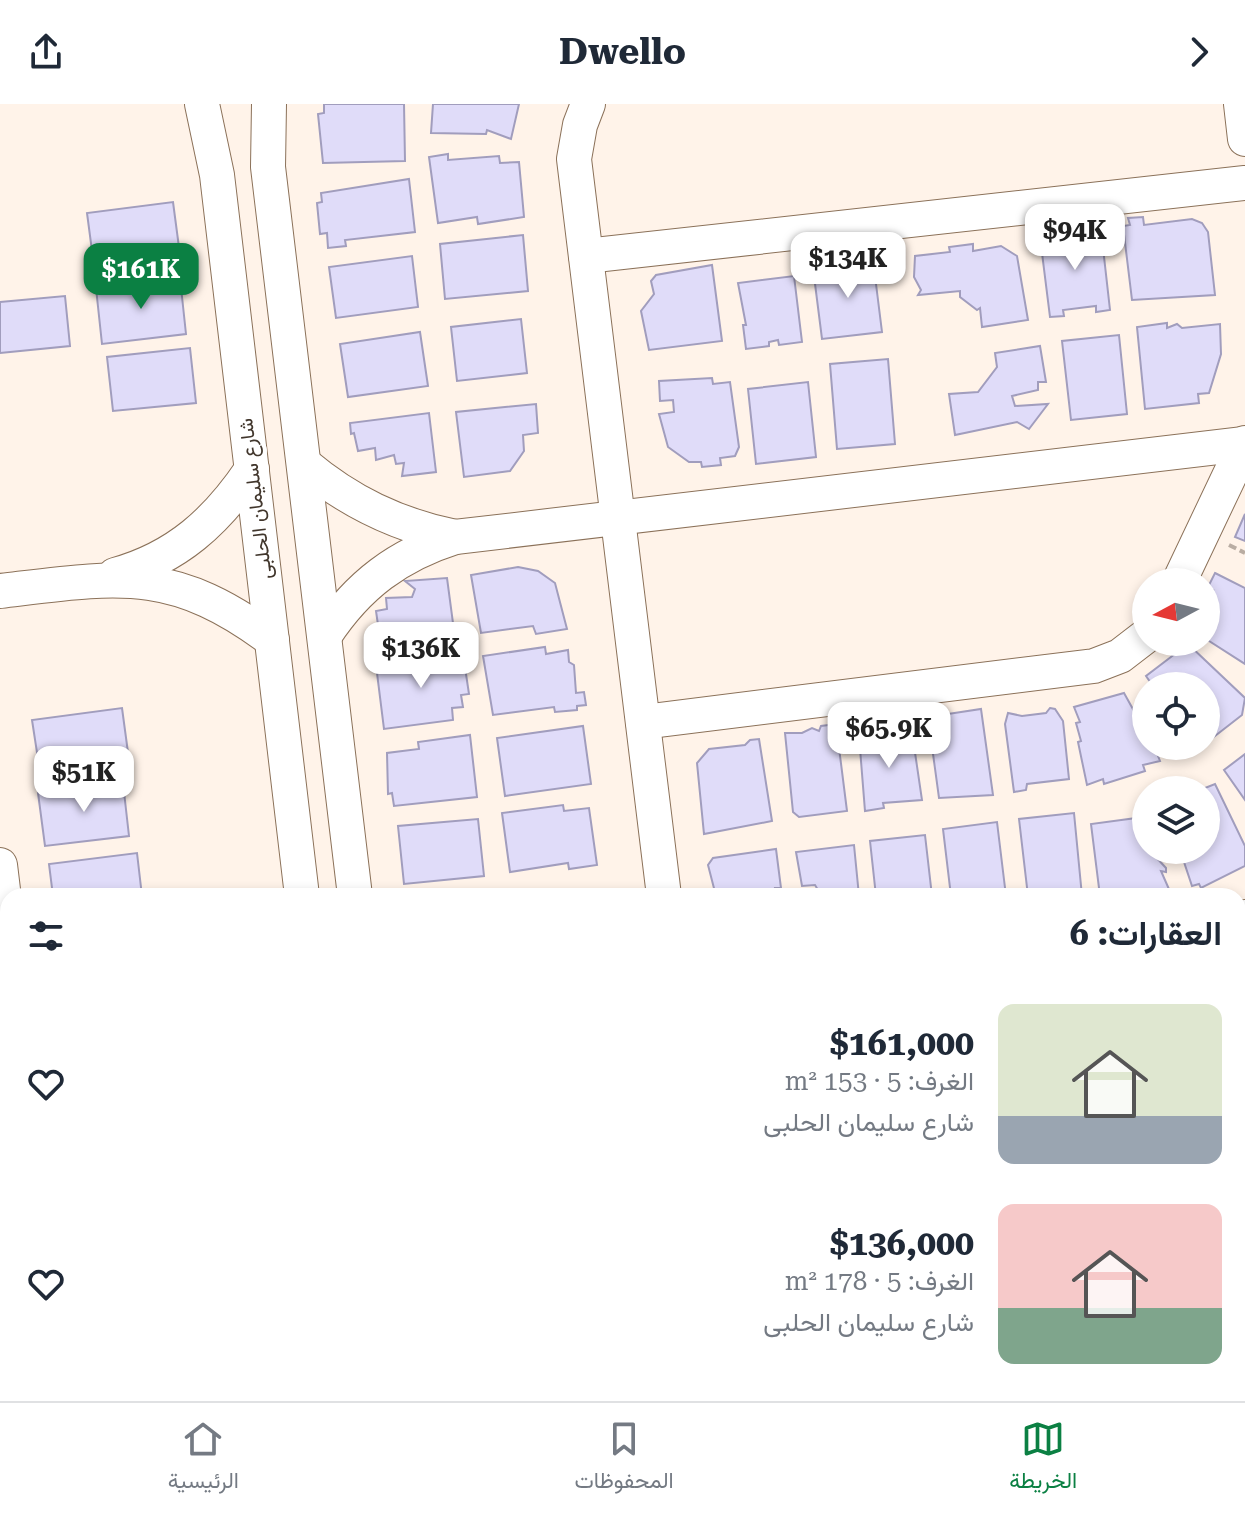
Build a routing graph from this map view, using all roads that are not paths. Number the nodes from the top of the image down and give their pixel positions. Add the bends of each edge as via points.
1 (202, 104) edge
2 (269, 104) edge
3 (588, 104) edge
4 (1241, 104) edge
5 (1245, 139) edge
6 (1245, 183) edge
7 (586, 256) junction
8 (289, 341) junction
9 (238, 347) junction
10 (1245, 444) edge
11 (304, 464) junction
12 (252, 469) junction
13 (618, 520) junction
14 (455, 537) junction
15 (1186, 568) edge
16 (103, 579) junction
17 (0, 591) edge
18 (325, 635) junction
19 (272, 640) junction
20 (1132, 647) edge
21 (643, 722) junction
22 (345, 809) junction
23 (293, 815) junction
24 (0, 865) edge
25 (3, 888) edge
26 (301, 888) edge
27 (354, 888) edge
28 (663, 888) edge

1 - 9 street, شارع سليمان الحلبى via 217,175
2 - 8 street via 268,167
3 - 7 street via 574,159
4 - 5 street
6 - 7 street
7 - 13 street
8 - 9 street
8 - 11 street
9 - 12 street, شارع سليمان الحلبى
10 - 13 street
10 - 15 street
11 - 14 street via 374,512
11 - 18 street
12 - 16 street via 204,529 174,552
12 - 19 street, شارع سليمان الحلبى
13 - 14 street
13 - 21 street
14 - 18 street via 380,573
16 - 17 street
16 - 19 street via 140,579 187,590 242,617
18 - 22 street
19 - 23 street, شارع سليمان الحلبى
20 - 21 street via 1094,666
21 - 28 street
22 - 23 street
22 - 27 street
23 - 26 street, شارع سليمان الحلبى
24 - 25 street

